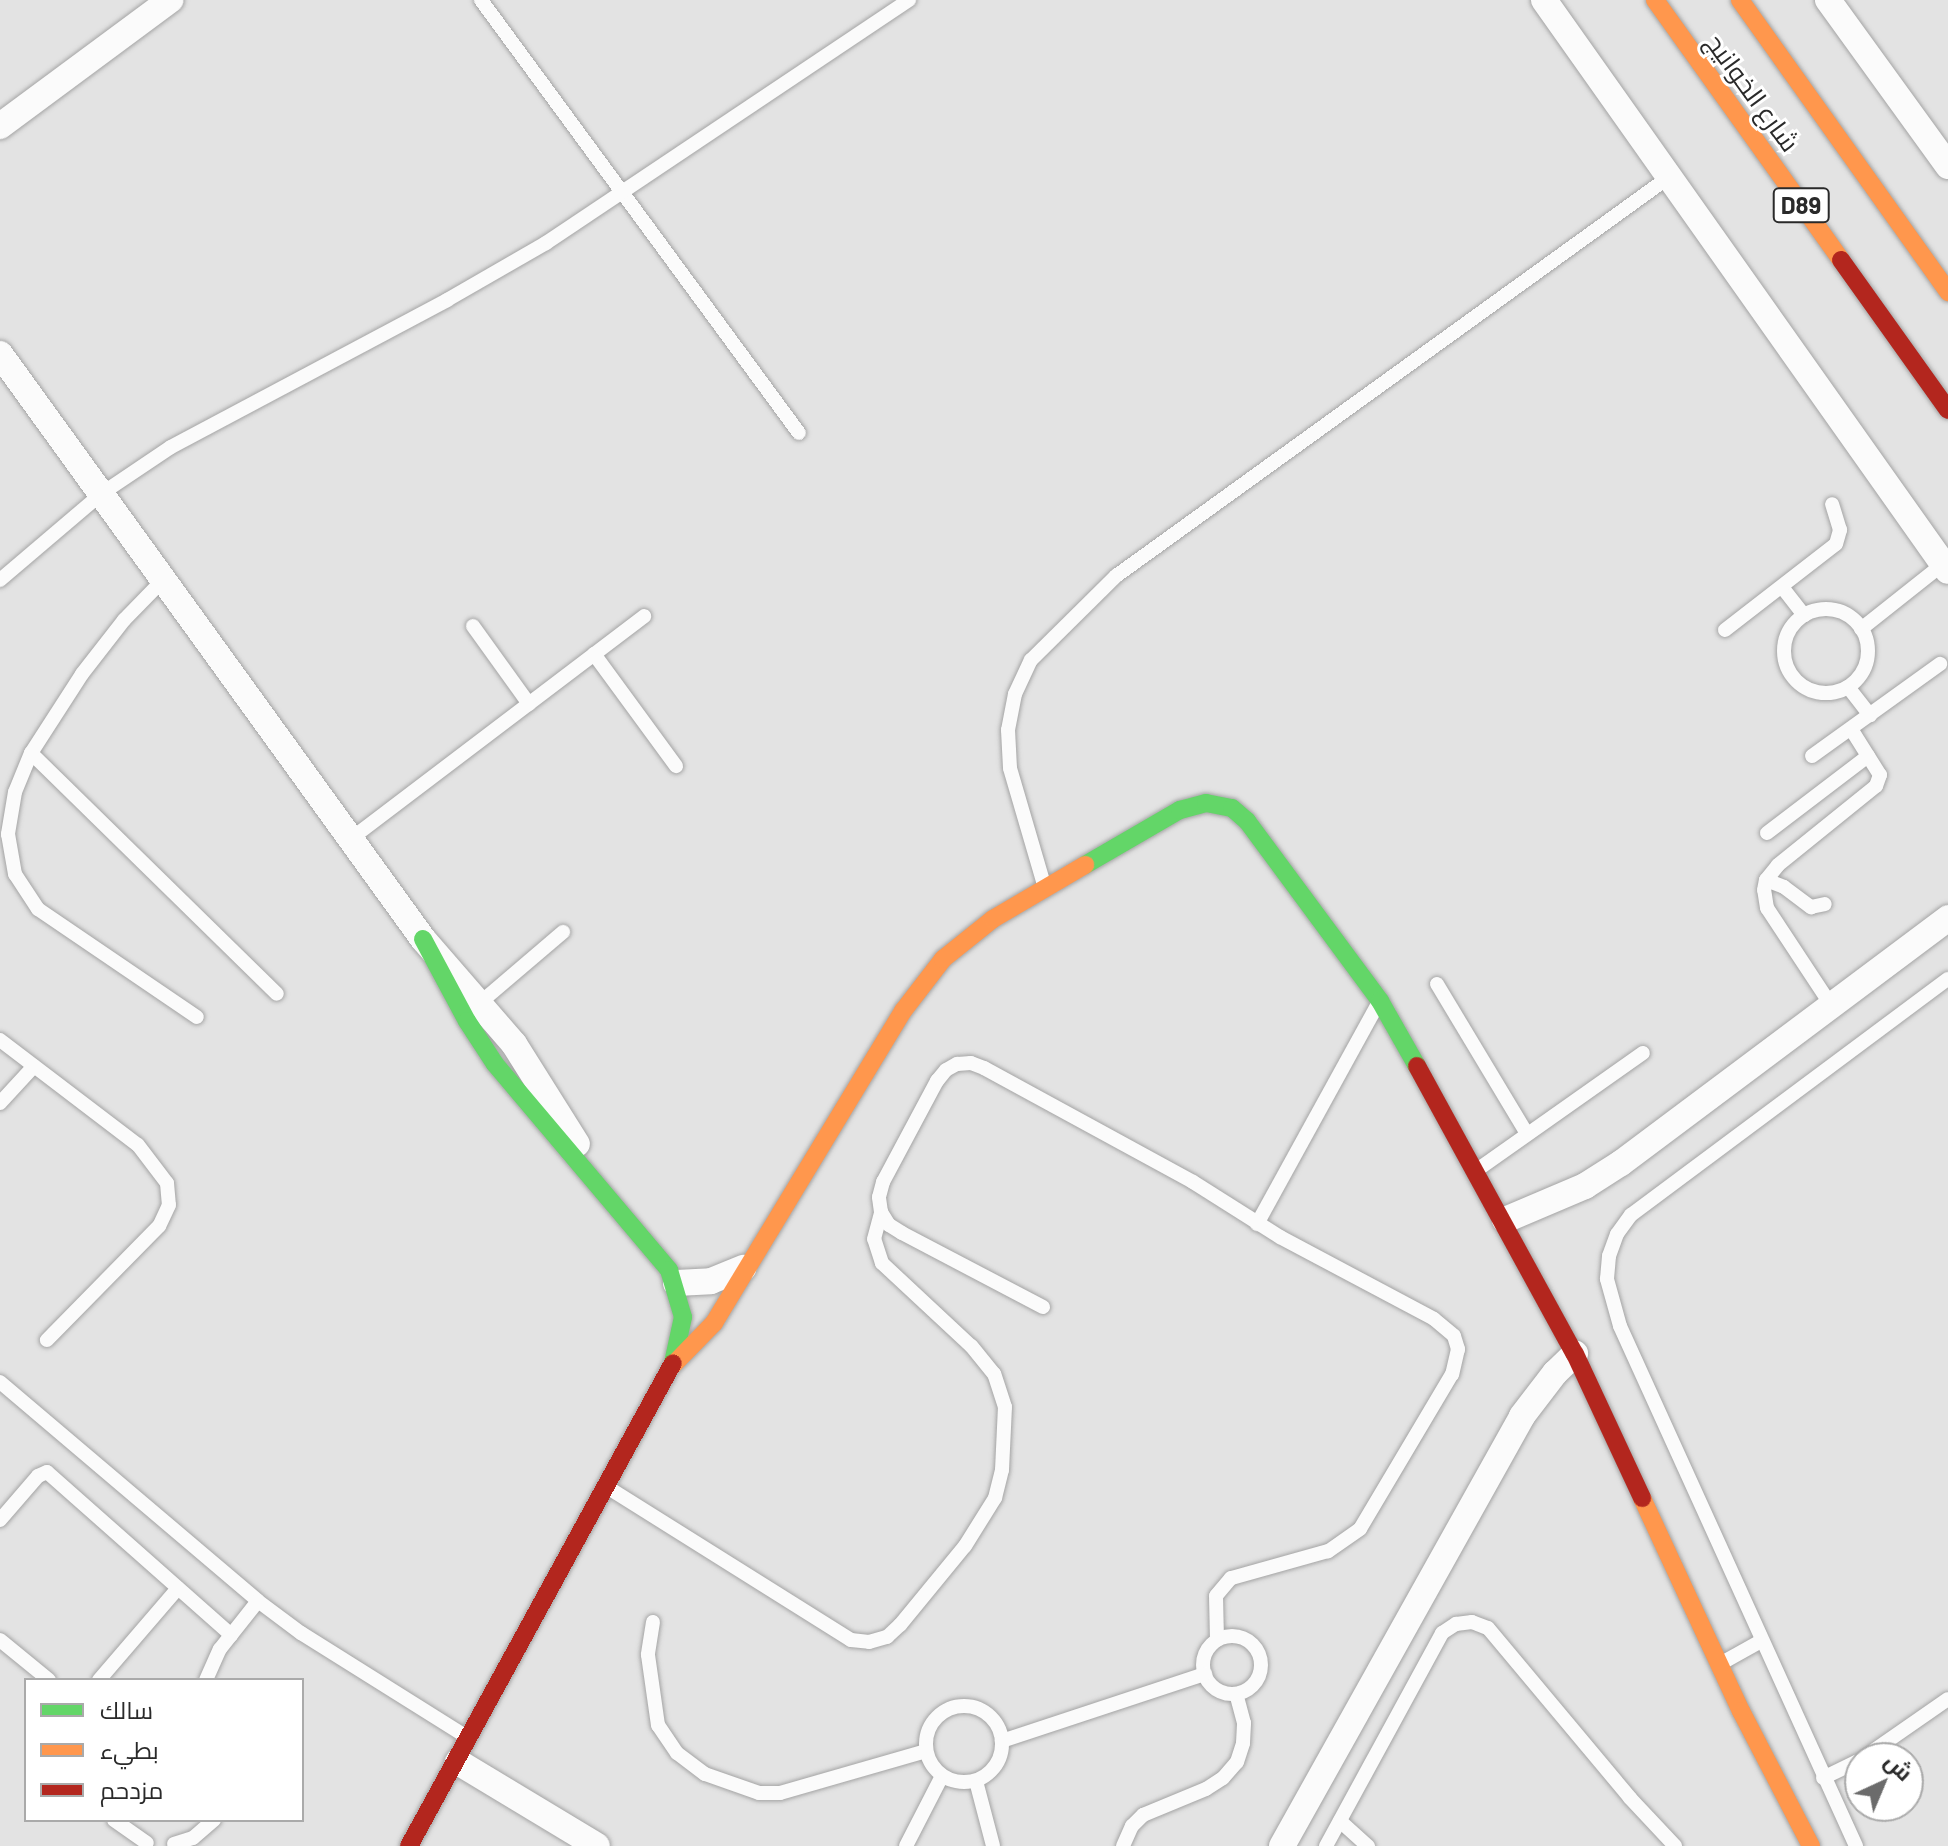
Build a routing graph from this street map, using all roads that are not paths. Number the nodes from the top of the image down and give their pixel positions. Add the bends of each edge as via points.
1 (170, 0) edge
2 (481, 0) edge
3 (909, 0) edge
4 (1544, 0) edge
5 (1655, 0) edge
6 (1740, 0) edge
7 (1828, 0) edge
8 (0, 126) edge
9 (1948, 166) edge
10 (1669, 177) junction
11 (623, 194) junction
12 (1948, 292) edge
13 (0, 354) edge
14 (1948, 410) edge
15 (799, 433) dead end
16 (101, 494) junction
17 (1832, 504) dead end
18 (1946, 567) edge
19 (0, 580) edge
20 (163, 580) junction
21 (1782, 587) junction
22 (1804, 615) junction
23 (644, 616) dead end
24 (473, 626) dead end
25 (1861, 629) junction
26 (1725, 630) dead end
27 (594, 654) junction
28 (1940, 664) dead end
29 (1848, 687) junction
30 (529, 704) junction
31 (1870, 715) junction
32 (1851, 729) junction
33 (31, 753) junction
34 (1812, 756) dead end
35 (1868, 756) junction
36 (676, 766) dead end
37 (1767, 833) dead end
38 (352, 838) junction
39 (1766, 880) junction
40 (1045, 889) junction
41 (1825, 904) dead end
42 (1948, 918) edge
43 (563, 932) dead end
44 (423, 939) junction
45 (1948, 979) edge
46 (1437, 984) dead end
47 (277, 994) dead end
48 (1380, 1001) junction
49 (481, 1002) junction
50 (1831, 1005) junction
51 (197, 1017) dead end
52 (0, 1040) edge
53 (1643, 1053) dead end
54 (34, 1066) junction
55 (0, 1103) edge
56 (1527, 1134) junction
57 (1477, 1170) junction
58 (597, 1183) junction
59 (881, 1212) junction
60 (1505, 1220) junction
61 (1257, 1224) junction
62 (744, 1268) junction
63 (676, 1283) junction
64 (1043, 1307) dead end
65 (47, 1340) dead end
66 (1575, 1354) junction
67 (671, 1367) junction
68 (0, 1382) edge
69 (606, 1487) junction
70 (0, 1520) edge
71 (178, 1588) junction
72 (258, 1601) junction
73 (653, 1622) dead end
74 (231, 1635) junction
75 (0, 1640) edge
76 (1217, 1640) junction
77 (1761, 1641) junction
78 (1719, 1664) junction
79 (1205, 1674) junction
80 (47, 1678) edge
81 (101, 1678) edge
82 (207, 1678) edge
83 (1236, 1694) junction
84 (1948, 1699) edge
85 (1002, 1741) junction
86 (1886, 1742) edge
87 (465, 1750) junction
88 (926, 1751) junction
89 (1844, 1768) edge
90 (942, 1776) junction
91 (1823, 1778) junction
92 (976, 1781) junction
93 (1340, 1821) junction
94 (117, 1822) edge
95 (212, 1822) edge
96 (147, 1843) dead end
97 (174, 1844) dead end
98 (409, 1846) edge
99 (597, 1846) edge
100 (906, 1846) edge
101 (993, 1846) edge
102 (1123, 1846) edge
103 (1282, 1846) edge
104 (1326, 1846) edge
105 (1368, 1846) edge
106 (1675, 1846) edge
107 (1811, 1846) edge
108 (1856, 1846) edge

1 - 8 street
2 - 11 lane
3 - 11 lane
4 - 10 street
5 - 14 main road, شارع الخوانيج / D89
6 - 12 main road, شارع الخوانيج
7 - 9 street
10 - 18 street
10 - 40 lane via 1116,576 1047,641 1015,694 1008,730 1010,768
11 - 15 lane
11 - 16 lane via 447,300 171,447
13 - 16 street
16 - 19 lane
16 - 20 street
17 - 21 lane via 1840,530 1836,544
18 - 25 lane
20 - 33 lane via 82,674
20 - 38 street
21 - 22 lane
21 - 26 lane
22 - 25 lane via 1816,610 1842,612
22 - 29 lane via 1787,635 1784,648 1790,673 1810,690 1836,692
23 - 27 lane
24 - 30 lane
25 - 29 lane via 1868,654
27 - 30 lane
27 - 36 lane
28 - 31 lane
29 - 31 lane
30 - 38 lane
31 - 32 lane
32 - 34 lane
32 - 35 lane
33 - 47 lane
33 - 51 lane via 15,792 8,834 15,874 38,909
35 - 37 lane
35 - 39 lane via 1880,775 1876,786
38 - 44 street
39 - 41 lane via 1811,907
39 - 50 lane via 1767,908
40 - 48 main road via 1180,810 1220,804 1247,821
40 - 62 main road via 967,938 921,984
42 - 50 street
43 - 49 lane
44 - 49 street
44 - 58 main road via 495,1064
45 - 77 lane via 1631,1215 1609,1256 1607,1279 1620,1326
46 - 56 lane
48 - 57 main road
48 - 61 lane
49 - 58 street via 544,1089
50 - 60 street via 1621,1163 1585,1186
52 - 54 lane
53 - 56 lane
54 - 55 lane
54 - 65 lane via 138,1145 167,1183 169,1205 159,1226
56 - 57 lane
57 - 60 main road
58 - 63 main road
59 - 61 lane via 883,1182 937,1081 957,1064 971,1063 1193,1182
59 - 64 lane via 902,1233
59 - 69 lane via 874,1239 882,1263 971,1346 994,1374 1005,1407 995,1498 965,1546 900,1625 887,1637 851,1640
60 - 66 main road
61 - 76 lane via 1445,1326 1458,1349 1457,1362 1360,1529 1328,1551 1231,1578 1216,1596
62 - 63 street via 711,1281
62 - 67 main road via 714,1323
63 - 67 main road via 683,1317
66 - 78 main road
66 - 103 street via 1522,1416
67 - 69 main road
68 - 72 lane
69 - 87 main road
70 - 71 lane via 47,1472
71 - 74 lane
71 - 81 lane
72 - 74 lane
72 - 87 lane
73 - 88 lane via 648,1655 658,1725 677,1753 705,1774 759,1793 780,1793
74 - 82 lane
75 - 80 lane
76 - 79 lane via 1203,1661
76 - 83 lane via 1240,1637 1258,1651 1261,1673 1256,1683
77 - 78 lane
77 - 91 lane
78 - 107 main road
79 - 83 lane via 1212,1686
79 - 85 lane
83 - 102 lane via 1244,1723 1237,1762 1206,1789 1143,1815
84 - 86 lane
85 - 88 lane via 997,1724 985,1712 968,1706 950,1708 927,1734
85 - 92 lane via 991,1772
87 - 98 main road
87 - 99 street
88 - 90 lane
89 - 91 lane
90 - 92 lane
90 - 100 lane
91 - 108 lane
92 - 101 lane
93 - 104 lane
93 - 105 lane
93 - 106 lane via 1442,1633 1472,1622 1494,1634
94 - 96 lane
95 - 97 lane via 193,1838

